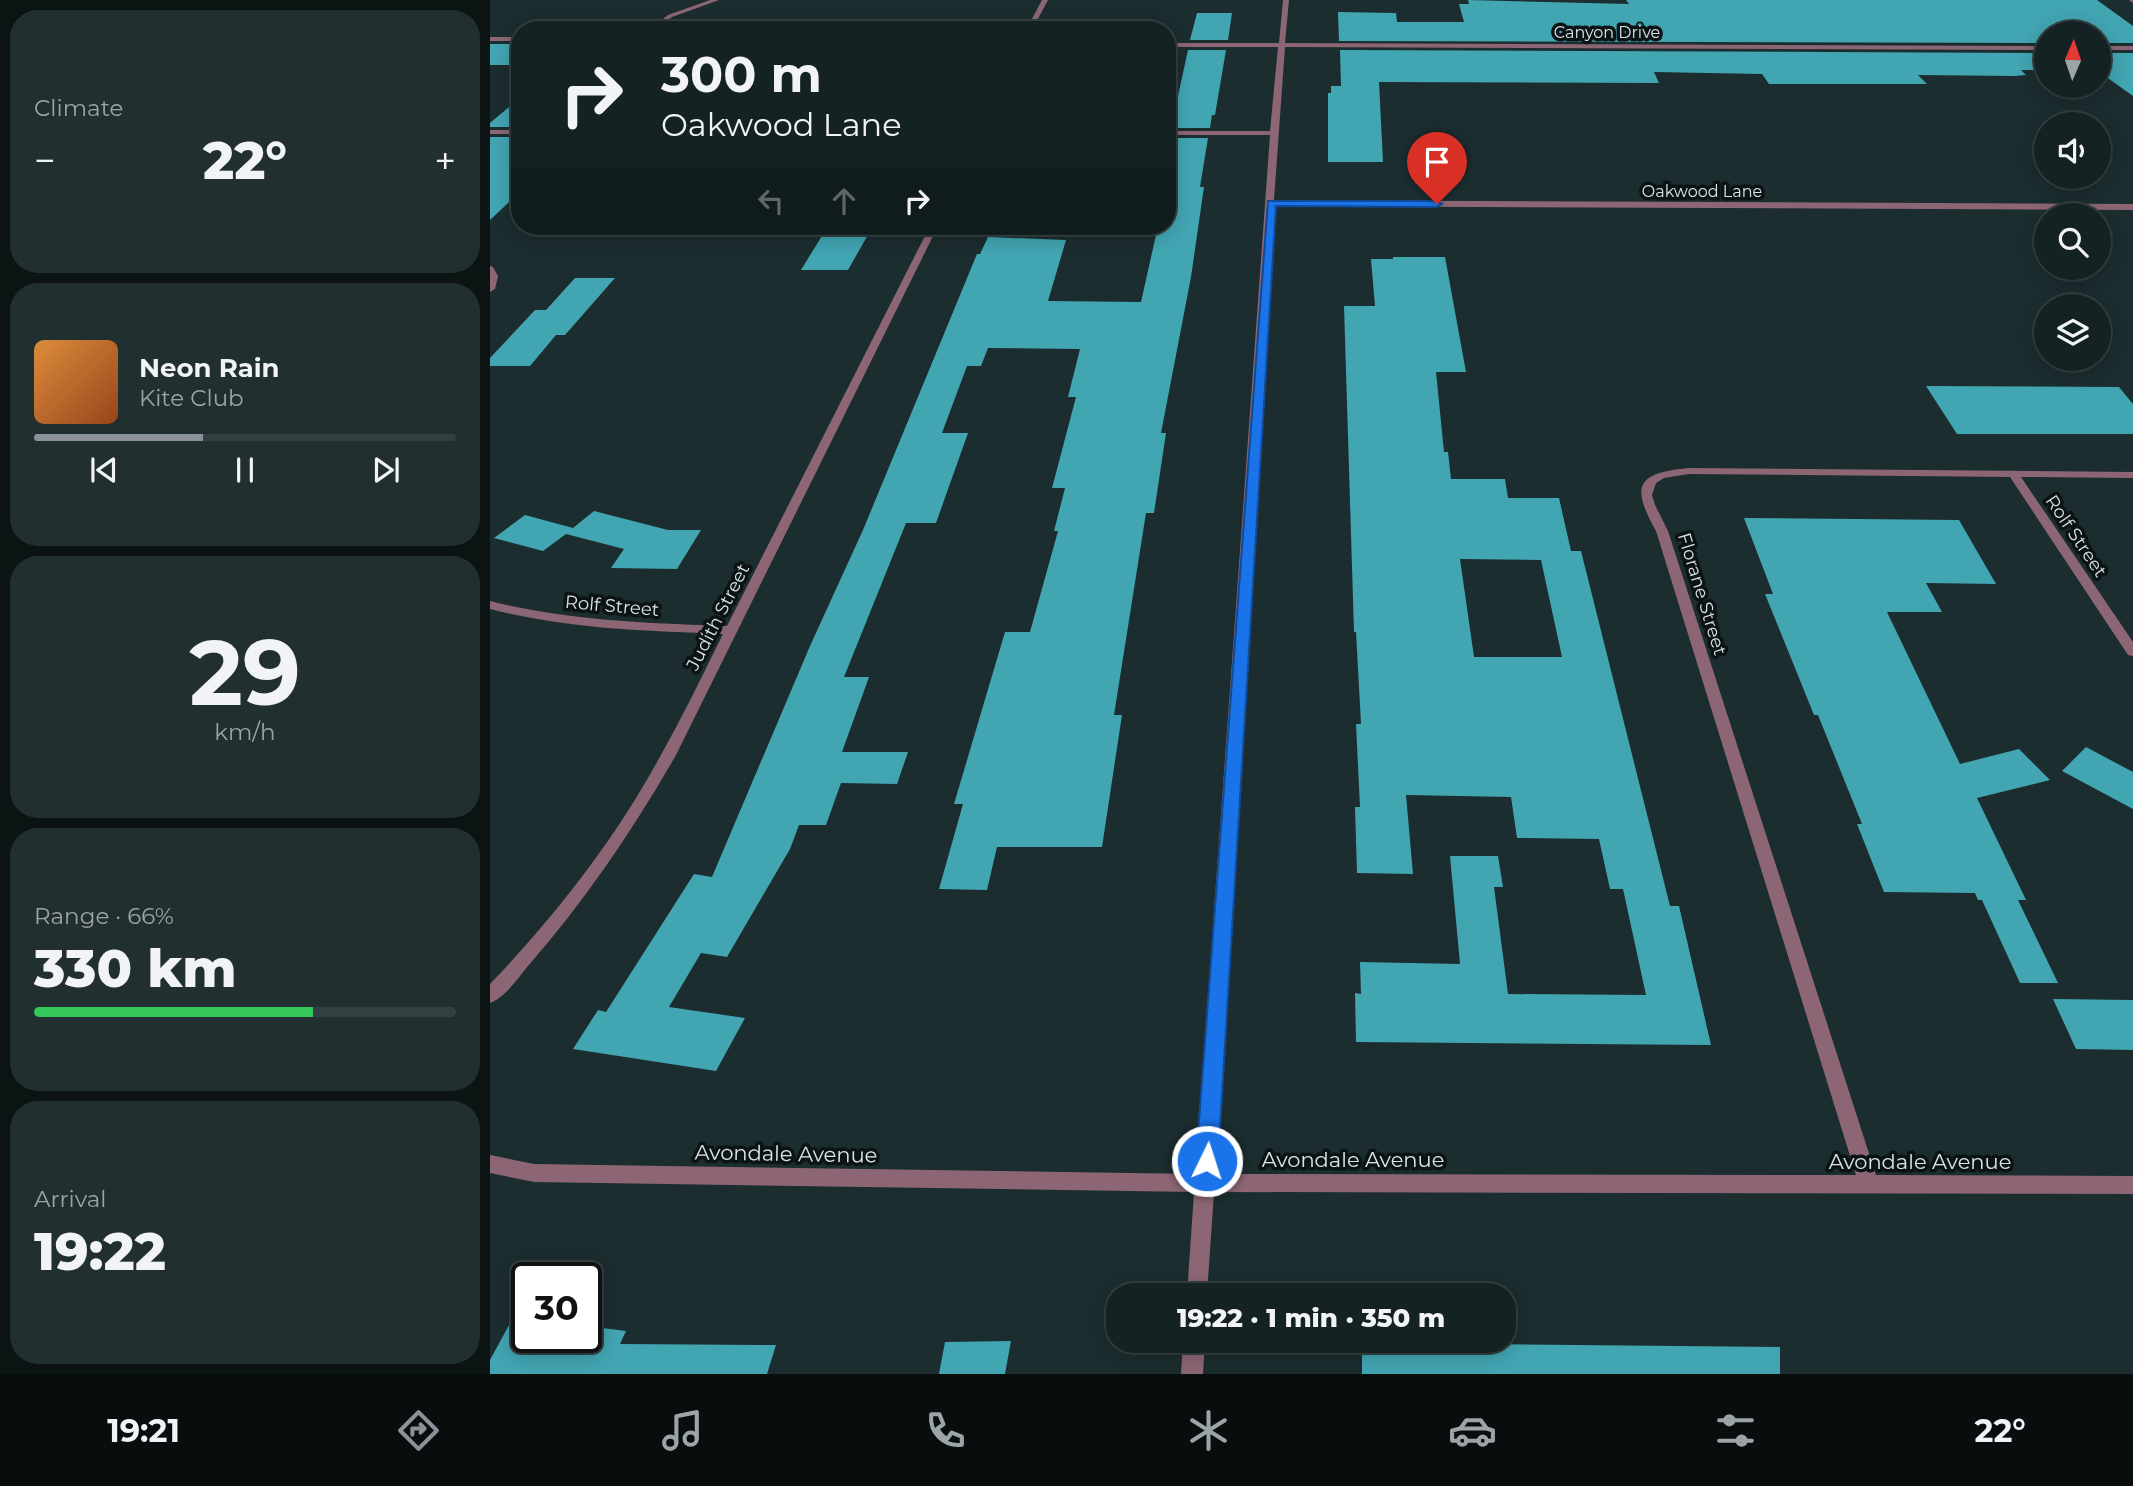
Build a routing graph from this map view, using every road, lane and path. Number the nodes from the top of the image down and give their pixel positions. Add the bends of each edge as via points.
1 (716, 0) edge
2 (1045, 0) edge
3 (1286, 0) edge
4 (664, 21) edge
5 (1034, 21) edge
6 (490, 39) edge
7 (511, 39) edge
8 (1176, 45) edge
9 (1283, 45) junction
10 (2034, 48) edge
11 (2111, 48) edge
12 (2133, 48) edge
13 (490, 132) edge
14 (511, 132) edge
15 (1176, 133) edge
16 (1274, 133) junction
17 (1271, 203) junction
18 (2133, 207) edge
19 (930, 235) edge
20 (490, 270) edge
21 (490, 289) edge
22 (2014, 475) junction
23 (2133, 475) edge
24 (490, 605) edge
25 (732, 630) junction
26 (2133, 652) edge
27 (490, 996) edge
28 (490, 1164) edge
29 (1206, 1183) junction
30 (1868, 1185) junction
31 (2133, 1185) edge
32 (1198, 1283) edge
33 (1193, 1353) edge
34 (1192, 1374) edge

1 - 4 street
2 - 5 street
3 - 9 street
6 - 7 street
8 - 9 street, Canyon Drive
9 - 10 street, Canyon Drive
9 - 16 street
11 - 12 street
13 - 14 street
15 - 16 street
16 - 17 street
17 - 18 street, Oakwood Lane
17 - 29 street
19 - 25 street, Judith Street
20 - 21 street via 494,284
22 - 23 street, Florane Street
22 - 26 street, Rolf Street
22 - 30 street, Florane Street via 1689,471 1667,472 1645,487 1647,507 1662,531
24 - 25 street, Rolf Street via 597,624
25 - 27 street, Judith Street via 636,812 558,922
28 - 29 street, Avondale Avenue via 534,1173
29 - 30 street, Avondale Avenue
29 - 32 street
30 - 31 street, Avondale Avenue
33 - 34 street

